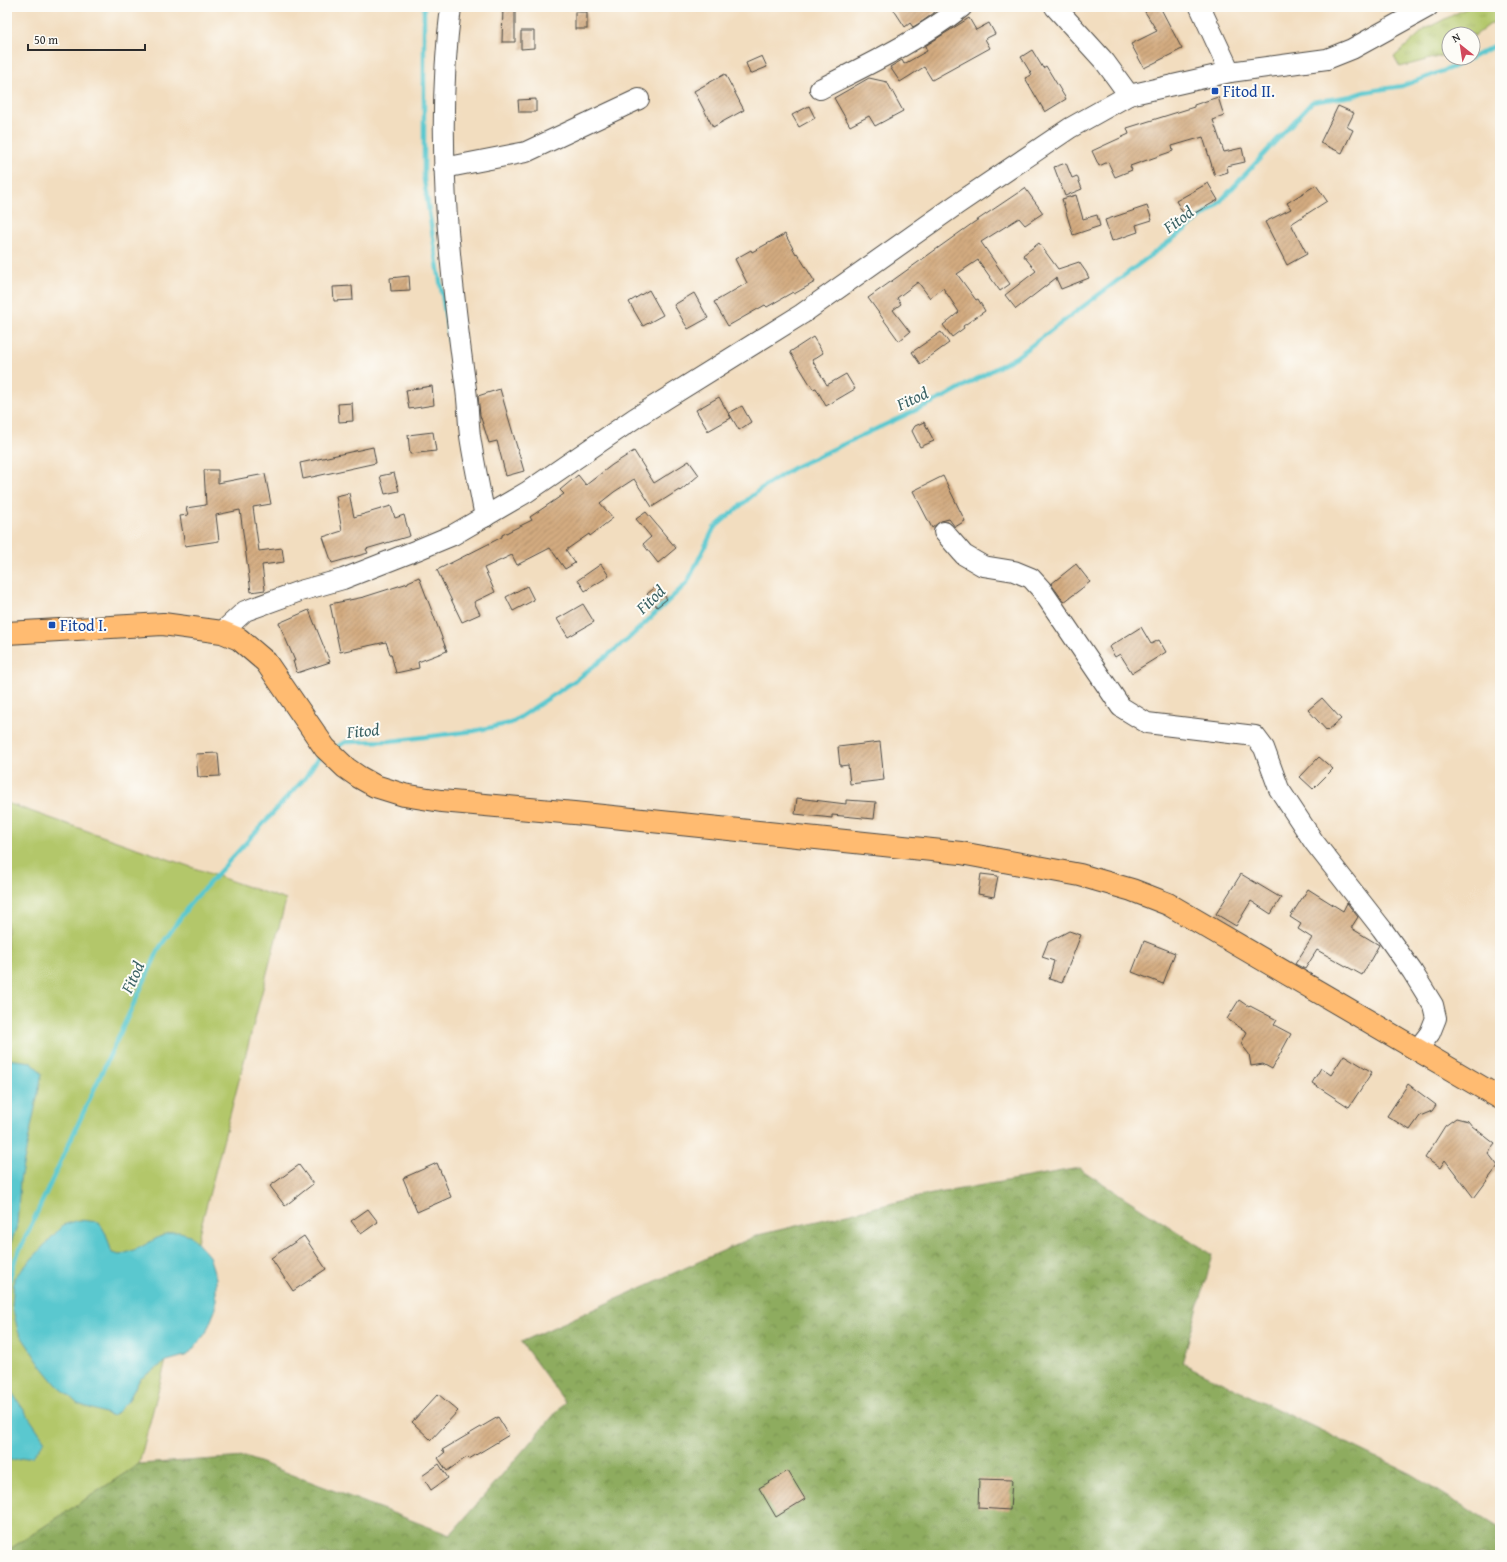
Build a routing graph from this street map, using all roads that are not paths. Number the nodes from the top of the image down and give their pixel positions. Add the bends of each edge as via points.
1 (451, 7) edge
2 (962, 7) edge
3 (1055, 7) edge
4 (1200, 7) edge
5 (1428, 7) edge
6 (1230, 72) junction
7 (820, 89) dead end
8 (1129, 95) junction
9 (639, 99) dead end
10 (444, 168) junction
11 (485, 517) junction
12 (944, 532) dead end
13 (222, 632) junction
14 (7, 634) edge
15 (1417, 1050) junction
16 (1500, 1098) edge

1 - 10 street via 446,49
2 - 7 street via 945,20
3 - 8 street via 1105,62
4 - 6 street
5 - 6 street via 1352,49 1327,59
6 - 8 street
8 - 11 street via 1070,128 802,314 635,418 527,492
9 - 10 street via 526,152
10 - 11 street via 453,296 470,435
11 - 13 street via 453,535 343,579 245,611
12 - 15 street via 964,555 983,566 1014,571 1031,578 1041,588 1121,707 1147,723 1255,736 1264,748 1279,789 1314,842 1382,929 1433,1005 1436,1018 1430,1033
13 - 14 main road via 163,624
13 - 15 main road via 239,639 266,662 328,751 358,777 375,786 404,795 441,801 961,853 1080,875 1132,890 1168,904
15 - 16 main road

